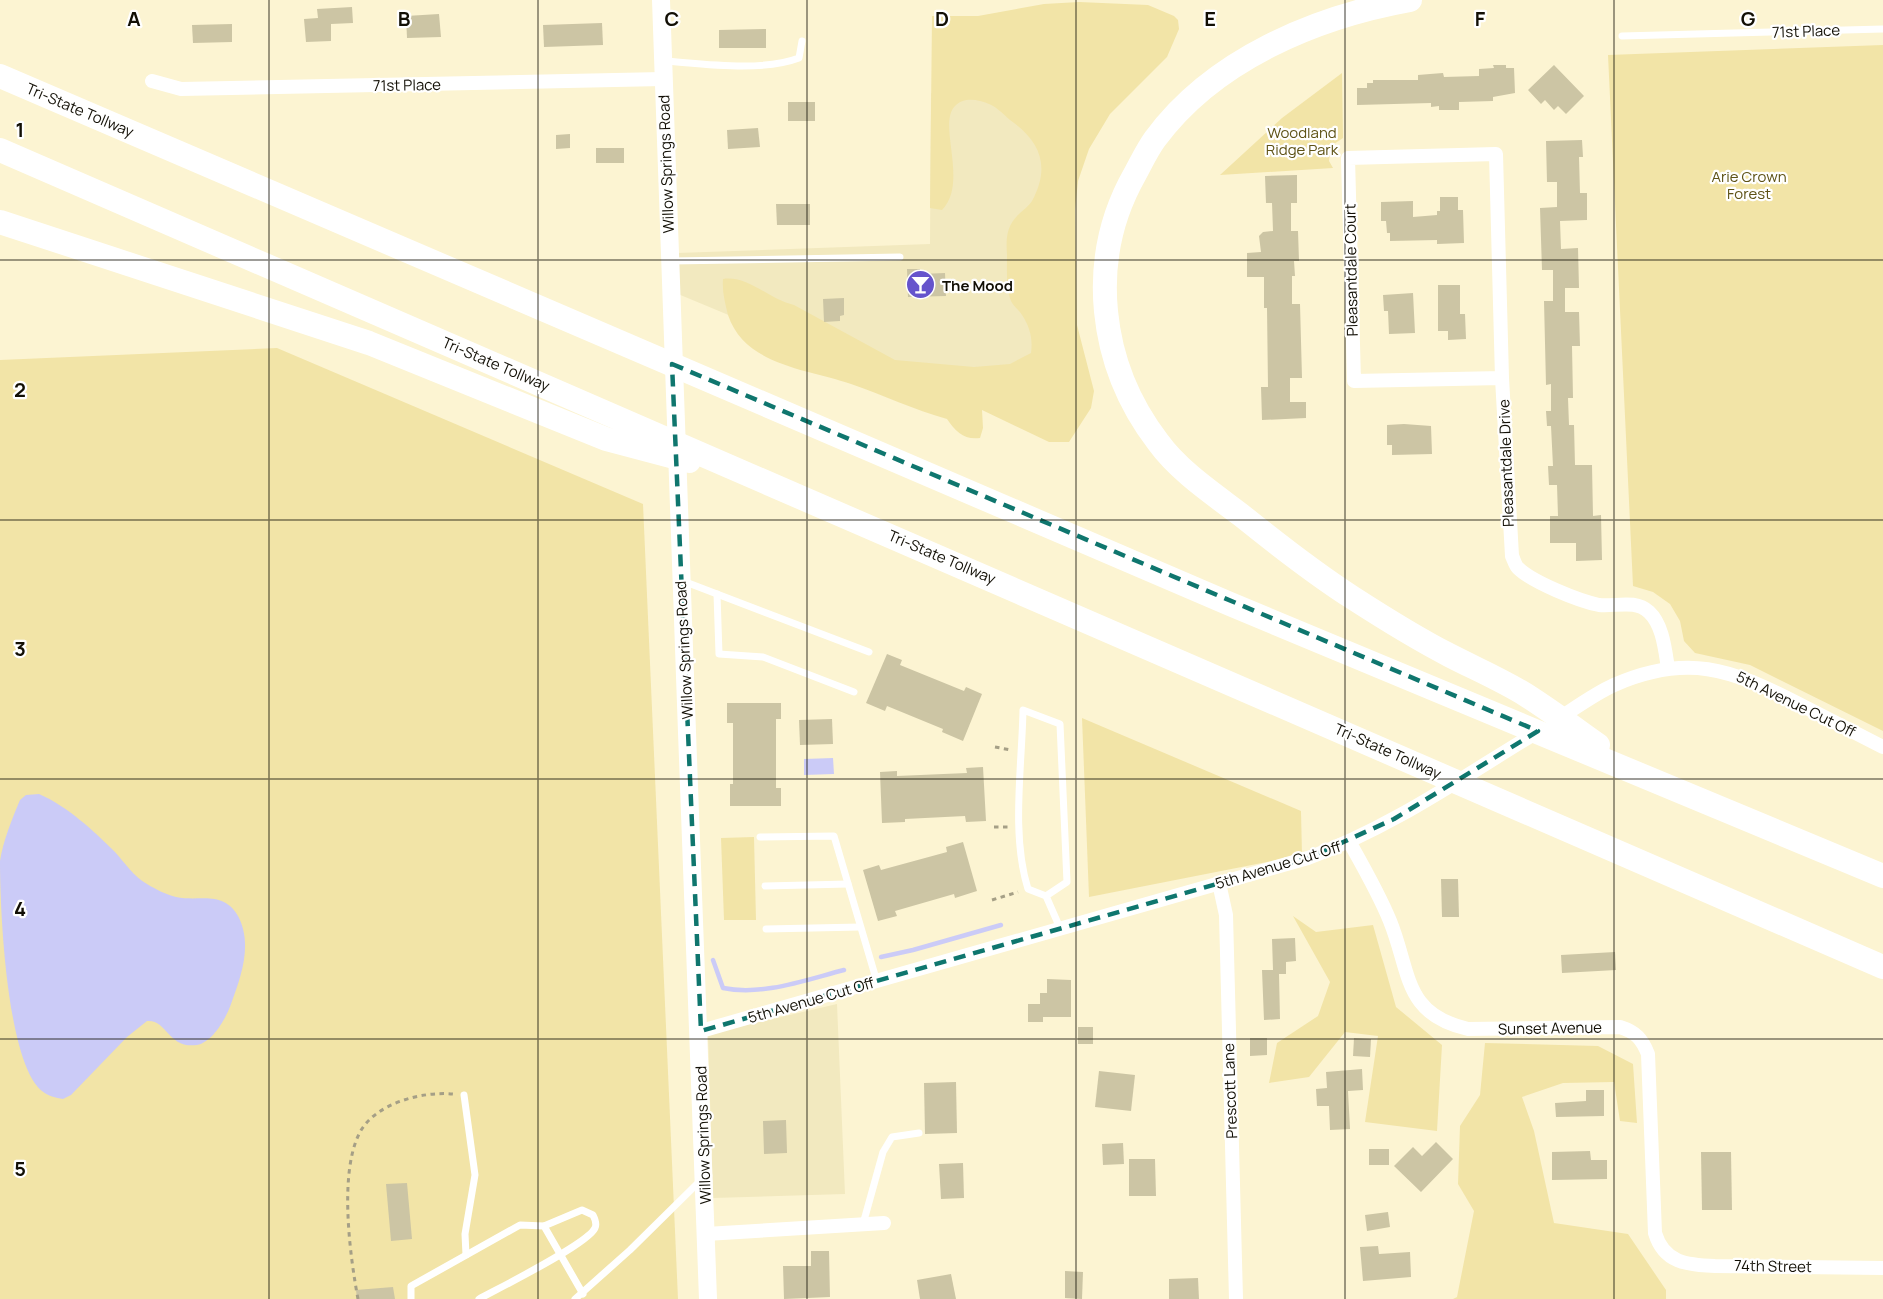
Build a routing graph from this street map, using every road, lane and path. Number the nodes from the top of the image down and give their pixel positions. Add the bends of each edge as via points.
1 (1410, 0) edge
2 (661, 1) edge
3 (1883, 29) edge
4 (1622, 36) dead end
5 (802, 41) dead end
6 (663, 70) junction
7 (0, 76) edge
8 (152, 81) dead end
9 (0, 150) edge
10 (1496, 154) joint
11 (0, 222) edge
12 (900, 257) dead end
13 (669, 261) junction
14 (1502, 378) junction
15 (770, 483) junction
16 (681, 580) junction
17 (717, 594) junction
18 (869, 652) dead end
19 (1668, 668) junction
20 (854, 692) dead end
21 (1883, 747) edge
22 (1637, 772) junction
23 (760, 837) dead end
24 (1350, 843) junction
25 (1883, 876) edge
26 (1219, 883) junction
27 (848, 884) junction
28 (765, 886) dead end
29 (1028, 889) junction
30 (1046, 896) junction
31 (992, 900) dead end
32 (861, 927) junction
33 (1060, 928) junction
34 (766, 929) dead end
35 (1883, 967) edge
36 (877, 982) junction
37 (700, 1031) junction
38 (464, 1095) joint
39 (919, 1133) dead end
40 (704, 1177) junction
41 (884, 1223) dead end
42 (863, 1224) junction
43 (544, 1226) junction
44 (706, 1234) junction
45 (1666, 1253) joint
46 (466, 1255) junction
47 (560, 1255) junction
48 (1883, 1268) edge
49 (577, 1297) edge
50 (358, 1299) edge
51 (411, 1299) edge
52 (479, 1299) edge
53 (708, 1299) edge
54 (1236, 1299) edge

1 - 22 highway via 1367,8 1319,24 1223,73 1184,106 1154,140 1117,211 1106,254 1104,300 1109,342 1137,413 1159,445 1190,476 1353,598 1445,653 1525,694
2 - 6 main road, Willow Springs Road
3 - 4 lane, 71st Place
5 - 6 lane via 799,58 788,62
6 - 8 street, 71st Place via 181,90
6 - 13 main road, Willow Springs Road
7 - 22 highway, Tri-State Tollway via 1208,595
9 - 15 highway, Tri-State Tollway
10 - 14 street, Pleasantdale Drive
10 - 14 street, Pleasantdale Court via 1348,158 1354,381
11 - 15 highway via 369,342 606,439
12 - 13 lane
13 - 16 main road, Willow Springs Road
14 - 19 street, Pleasantdale Drive via 1509,538 1517,567 1528,576 1582,600 1601,605 1634,605 1648,611 1658,624
15 - 35 highway, Tri-State Tollway
16 - 17 lane
16 - 37 main road, Willow Springs Road
17 - 18 lane
17 - 20 lane via 719,654 763,657
19 - 21 street, 5th Avenue Cut Off via 1731,673
19 - 24 street, 5th Avenue Cut Off via 1612,686
22 - 25 highway, Tri-State Tollway
23 - 27 lane via 834,836
24 - 26 street, 5th Avenue Cut Off
24 - 45 street, Sunset Avenue via 1389,919 1412,993 1435,1017 1468,1029 1620,1027 1633,1031 1641,1040 1648,1054 1655,1233
26 - 33 street, 5th Avenue Cut Off
26 - 54 street, Prescott Lane via 1226,915
27 - 28 lane
27 - 32 lane
29 - 30 lane
29 - 30 lane via 1020,838 1023,710 1060,724 1067,882
29 - 31 path
30 - 33 lane
32 - 34 lane
32 - 36 lane
33 - 36 street, 5th Avenue Cut Off
36 - 37 street, 5th Avenue Cut Off
37 - 40 main road, Willow Springs Road
38 - 46 lane via 475,1175 465,1234
38 - 50 path via 442,1093 389,1106 359,1134 352,1163 348,1219
39 - 42 lane via 892,1137 883,1152
40 - 44 main road, Willow Springs Road
40 - 49 lane
41 - 42 street
42 - 44 street
43 - 46 lane via 520,1225
43 - 47 lane
43 - 47 lane via 578,1210 593,1215 594,1230
44 - 53 main road, Willow Springs Road
45 - 48 street, 74th Street via 1674,1261 1690,1265
46 - 51 lane via 411,1286
47 - 49 lane
47 - 52 lane

